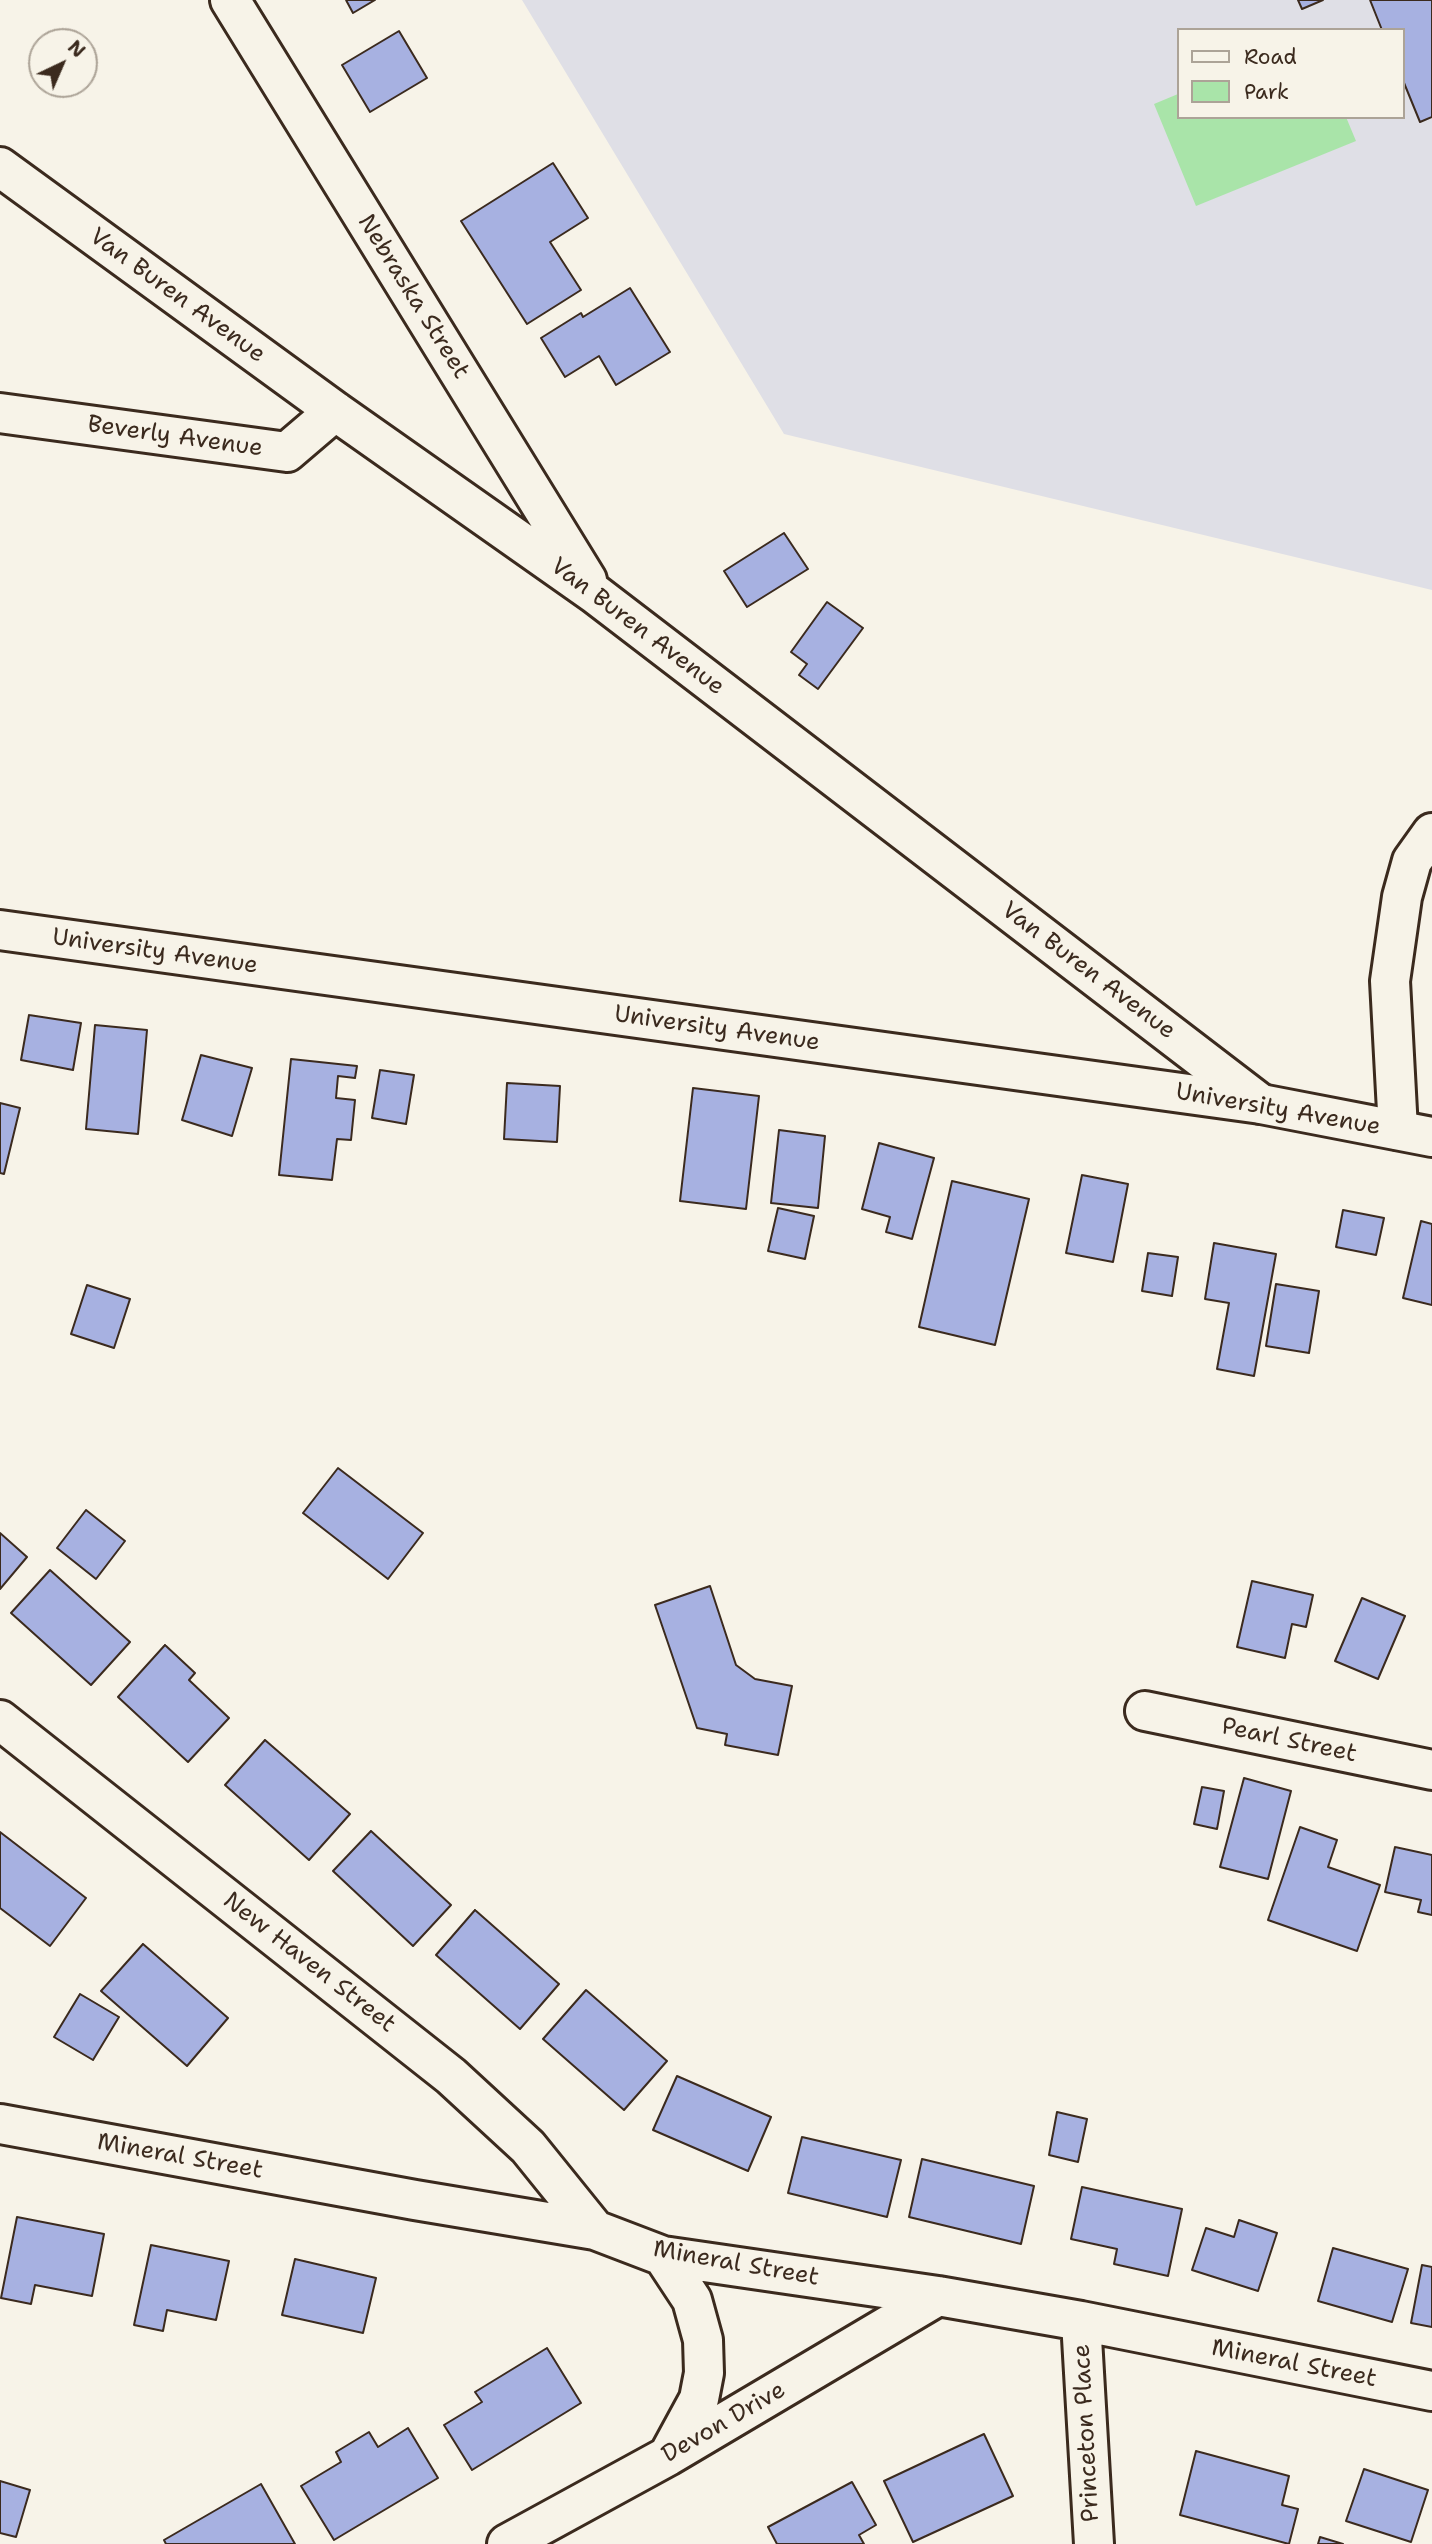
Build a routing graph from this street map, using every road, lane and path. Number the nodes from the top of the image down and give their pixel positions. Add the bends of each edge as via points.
1 (230, 0) edge
2 (0, 167) edge
3 (335, 411) junction
4 (0, 413) edge
5 (595, 594) junction
6 (1432, 833) edge
7 (0, 930) edge
8 (1261, 1104) junction
9 (1415, 1134) edge
10 (1145, 1711) dead end
11 (0, 1720) edge
12 (1432, 1770) edge
13 (0, 2124) edge
14 (595, 2230) junction
15 (663, 2256) junction
16 (937, 2296) junction
17 (1081, 2321) junction
18 (1432, 2391) edge
19 (668, 2456) junction
20 (507, 2544) edge
21 (1094, 2544) edge

1 - 5 street, Nebraska Street
2 - 3 street, Van Buren Avenue
3 - 4 street, Beverly Avenue via 287,452
3 - 5 street, Van Buren Avenue
5 - 8 street, Van Buren Avenue
6 - 9 street via 1412,861 1390,981
7 - 8 street, University Avenue
8 - 9 street, University Avenue
10 - 12 street, Pearl Street
11 - 14 street, New Haven Street via 451,2076 528,2147
13 - 14 street, Mineral Street
14 - 15 street, Mineral Street
15 - 16 street, Mineral Street
15 - 19 street via 692,2300 703,2340 704,2373 699,2399
16 - 17 street, Mineral Street
16 - 19 street, Devon Drive
17 - 18 street, Mineral Street
17 - 21 street, Princeton Place
19 - 20 street, Devon Drive

